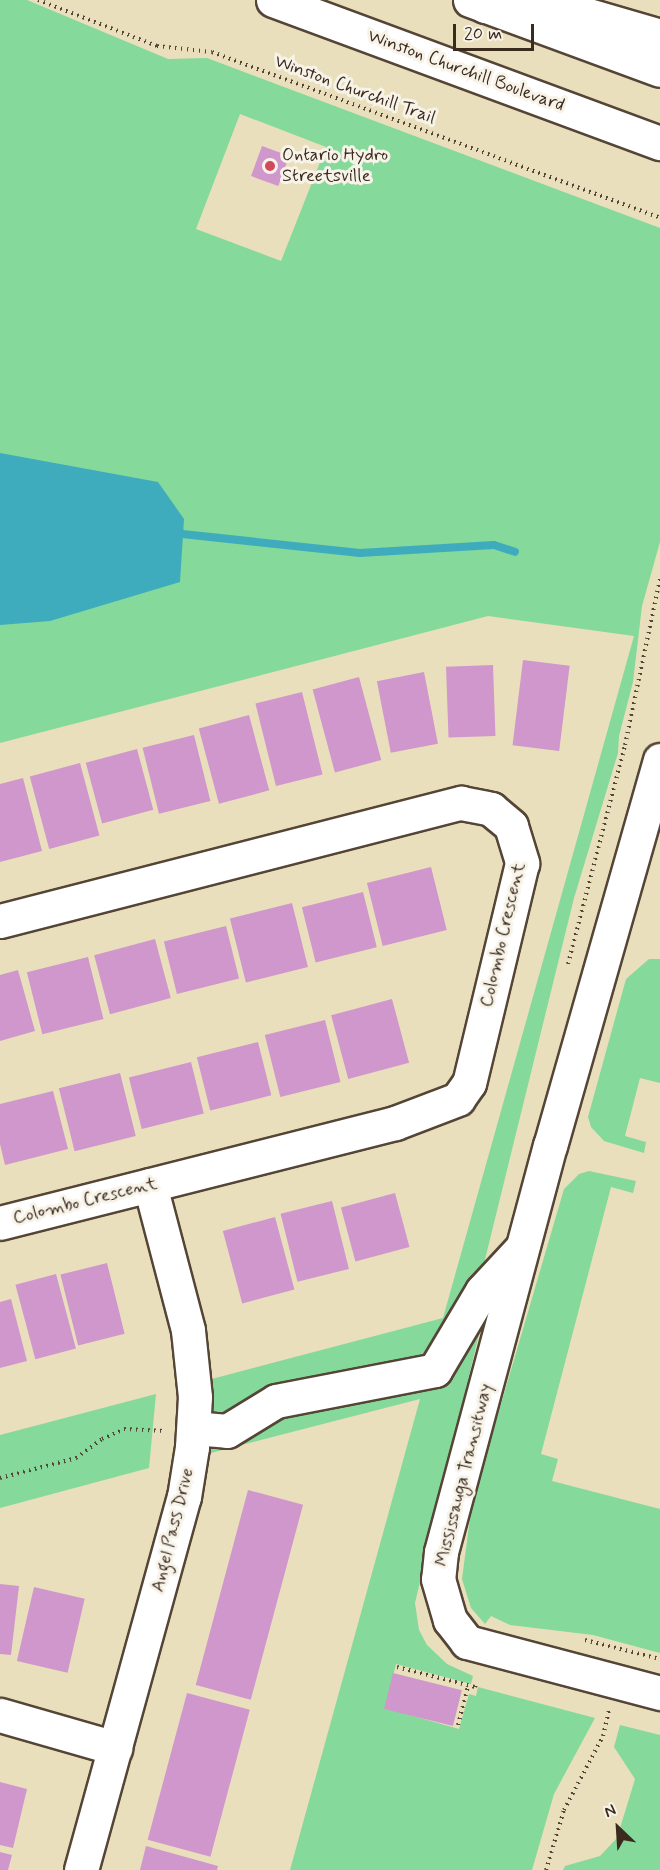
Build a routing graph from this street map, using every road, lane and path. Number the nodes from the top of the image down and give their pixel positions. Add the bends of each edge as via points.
1 (38, 0) edge
2 (273, 0) edge
3 (517, 0) edge
4 (537, 0) edge
5 (477, 3) edge
6 (660, 36) edge
7 (660, 70) edge
8 (660, 143) edge
9 (660, 218) edge
10 (660, 579) edge
11 (625, 745) dead end
12 (660, 760) edge
13 (0, 921) edge
14 (150, 1185) junction
15 (0, 1223) edge
16 (523, 1247) junction
17 (185, 1430) junction
18 (0, 1478) edge
19 (397, 1667) dead end
20 (616, 1681) junction
21 (477, 1682) dead end
22 (468, 1686) junction
23 (660, 1693) edge
24 (0, 1715) edge
25 (458, 1725) dead end
26 (116, 1748) junction
27 (81, 1870) edge
28 (546, 1870) edge

1 - 9 path, Winston Churchill Trail via 157,46 212,52
2 - 8 main road, Winston Churchill Boulevard
3 - 5 main road
4 - 6 main road
5 - 7 main road
10 - 11 path
12 - 16 main road, Mississauga Transitway
13 - 14 main road, Colombo Crescent via 461,803 491,808 511,826 522,863 469,1083 458,1099 395,1123
14 - 15 main road, Colombo Crescent
14 - 17 main road, Angel Pass Drive via 188,1330 195,1397
16 - 17 main road via 482,1291 435,1370 276,1401 227,1431
16 - 20 main road, Mississauga Transitway via 441,1552 441,1591 450,1620 466,1641
17 - 18 path via 124,1429 76,1458
17 - 26 main road, Angel Pass Drive via 184,1497
19 - 22 path
20 - 23 main road, Mississauga Transitway
20 - 28 path via 603,1736 564,1810
21 - 22 path via 475,1687
22 - 25 path
24 - 26 main road
26 - 27 main road, Angel Pass Drive

